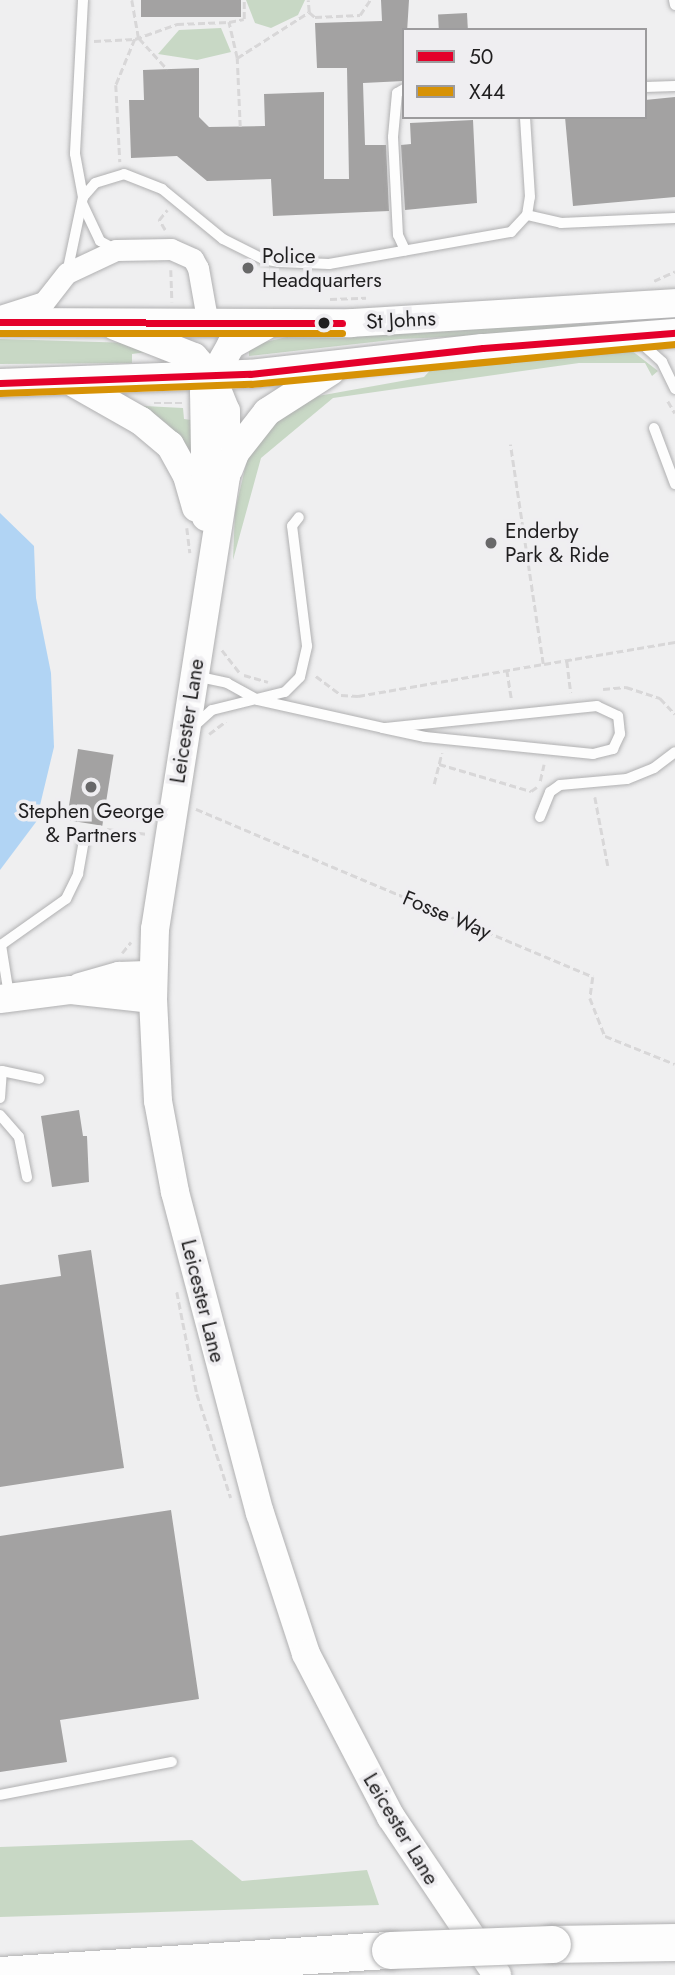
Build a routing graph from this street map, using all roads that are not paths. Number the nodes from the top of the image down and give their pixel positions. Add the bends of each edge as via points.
1 (83, 0) edge
2 (675, 86) edge
3 (647, 87) edge
4 (402, 90) edge
5 (525, 119) edge
6 (82, 200) junction
7 (527, 215) junction
8 (675, 218) edge
9 (116, 250) junction
10 (405, 250) junction
11 (67, 273) junction
12 (675, 289) edge
13 (644, 296) junction
14 (675, 303) edge
15 (207, 314) junction
16 (675, 314) edge
17 (0, 316) edge
18 (0, 323) edge
19 (271, 324) junction
20 (115, 326) junction
21 (675, 334) edge
22 (631, 337) junction
23 (342, 365) junction
24 (212, 377) junction
25 (74, 382) junction
26 (0, 383) edge
27 (675, 389) edge
28 (654, 428) dead end
29 (226, 476) junction
30 (675, 484) edge
31 (299, 517) dead end
32 (202, 558) junction
33 (195, 676) junction
34 (258, 700) junction
35 (383, 728) junction
36 (186, 733) junction
37 (675, 752) edge
38 (540, 817) dead end
39 (84, 840) dead end
40 (153, 987) junction
41 (71, 990) junction
42 (5, 999) edge
43 (39, 1079) dead end
44 (0, 1098) edge
45 (0, 1115) edge
46 (27, 1177) dead end
47 (172, 1762) dead end
48 (0, 1795) edge
49 (675, 1942) edge
50 (0, 1975) edge
51 (497, 1975) edge

1 - 6 lane via 75,154
2 - 3 lane
4 - 10 lane via 397,93 393,137 398,235
5 - 7 lane
6 - 9 lane via 100,241
6 - 10 lane via 96,183 124,174 162,189 223,239 263,259 329,264
6 - 11 lane
7 - 8 lane via 561,223
7 - 10 lane via 511,232 491,239
9 - 11 street
9 - 15 street via 171,249 187,255 202,278
11 - 17 street via 44,302
12 - 13 street
13 - 14 street, St Johns
13 - 16 street
13 - 19 street, St Johns
15 - 19 street, St Johns
15 - 20 street, St Johns
15 - 24 street
18 - 20 street, St Johns
19 - 24 street via 231,345
20 - 24 street via 178,348
21 - 22 street, St Johns
22 - 23 street, St Johns
22 - 27 lane via 650,347
23 - 24 street, St Johns
23 - 29 street via 267,412 235,453
24 - 25 street, St Johns
24 - 29 street, Leicester Lane via 226,411
24 - 32 street, Leicester Lane via 202,412
25 - 26 street, St Johns
25 - 32 street via 141,421 170,445 187,476
28 - 30 lane
29 - 32 street, Leicester Lane
31 - 34 lane via 292,526 307,646 300,677 285,692
32 - 33 street, Leicester Lane
33 - 34 lane via 227,684
33 - 36 street, Leicester Lane
34 - 35 lane
34 - 36 lane via 212,710
35 - 35 lane via 597,706 618,716 620,734 612,749 581,754
36 - 40 street, Leicester Lane via 158,898
37 - 38 lane via 654,768 627,779 560,785 550,792
39 - 42 lane via 78,874 66,900 1,945
40 - 41 street
40 - 41 street via 119,976
40 - 51 street, Leicester Lane via 158,1101 175,1192 226,1392 288,1604 326,1698 391,1817
41 - 42 street
43 - 44 lane via 2,1071
45 - 46 lane via 19,1137
47 - 48 lane
49 - 50 highway, bridge via 390,1950

